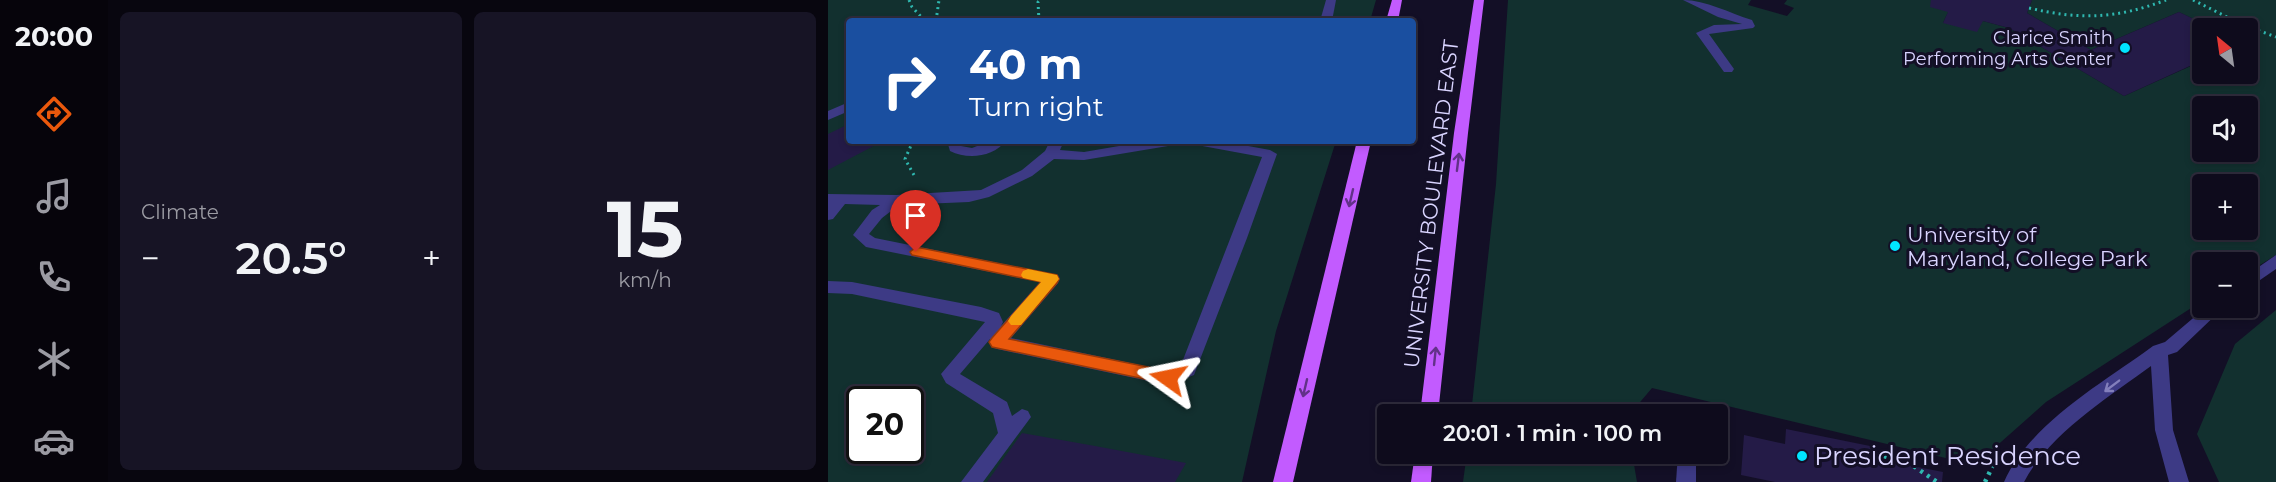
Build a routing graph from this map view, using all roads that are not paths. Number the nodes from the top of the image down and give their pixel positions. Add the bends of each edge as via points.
1 (1331, 0) edge
2 (1397, 0) edge
3 (1479, 0) edge
4 (1689, 0) edge
5 (1327, 18) edge
6 (1393, 18) edge
7 (1728, 69) dead end
8 (846, 107) edge
9 (828, 116) edge
10 (954, 144) edge
11 (994, 144) edge
12 (1156, 144) edge
13 (1214, 144) edge
14 (1363, 144) edge
15 (1054, 147) edge
16 (835, 198) edge
17 (896, 200) junction
18 (828, 215) edge
19 (2276, 261) edge
20 (2258, 275) edge
21 (828, 287) edge
22 (2204, 318) edge
23 (2159, 351) junction
24 (1430, 404) edge
25 (1022, 417) dead end
26 (1008, 435) junction
27 (1423, 464) edge
28 (1687, 464) edge
29 (971, 482) edge
30 (1283, 482) edge
31 (1421, 482) edge
32 (1686, 482) edge
33 (2014, 482) edge
34 (2179, 482) edge

1 - 5 street
2 - 6 main road
24 -> 3 main road, UNIVERSITY BOULEVARD EAST
4 - 7 street via 1748,22 1749,26 1740,29 1717,28 1702,33
8 - 9 street
10 - 11 street via 966,152
12 - 15 street via 1084,156
13 - 17 street via 1270,154 1188,370 1168,378 997,342 1052,279 871,243 860,235 877,214
14 -> 30 main road
15 - 17 street via 1027,173 984,194
16 - 17 street
16 - 18 street
19 - 20 street
21 - 26 street via 852,288 993,318 995,322 950,374 1001,408
22 - 23 street via 2171,347
23 -> 33 street via 2048,436 2018,471
23 - 34 street via 2164,430
25 - 26 street
26 - 29 street
27 - 31 main road
28 - 32 street

